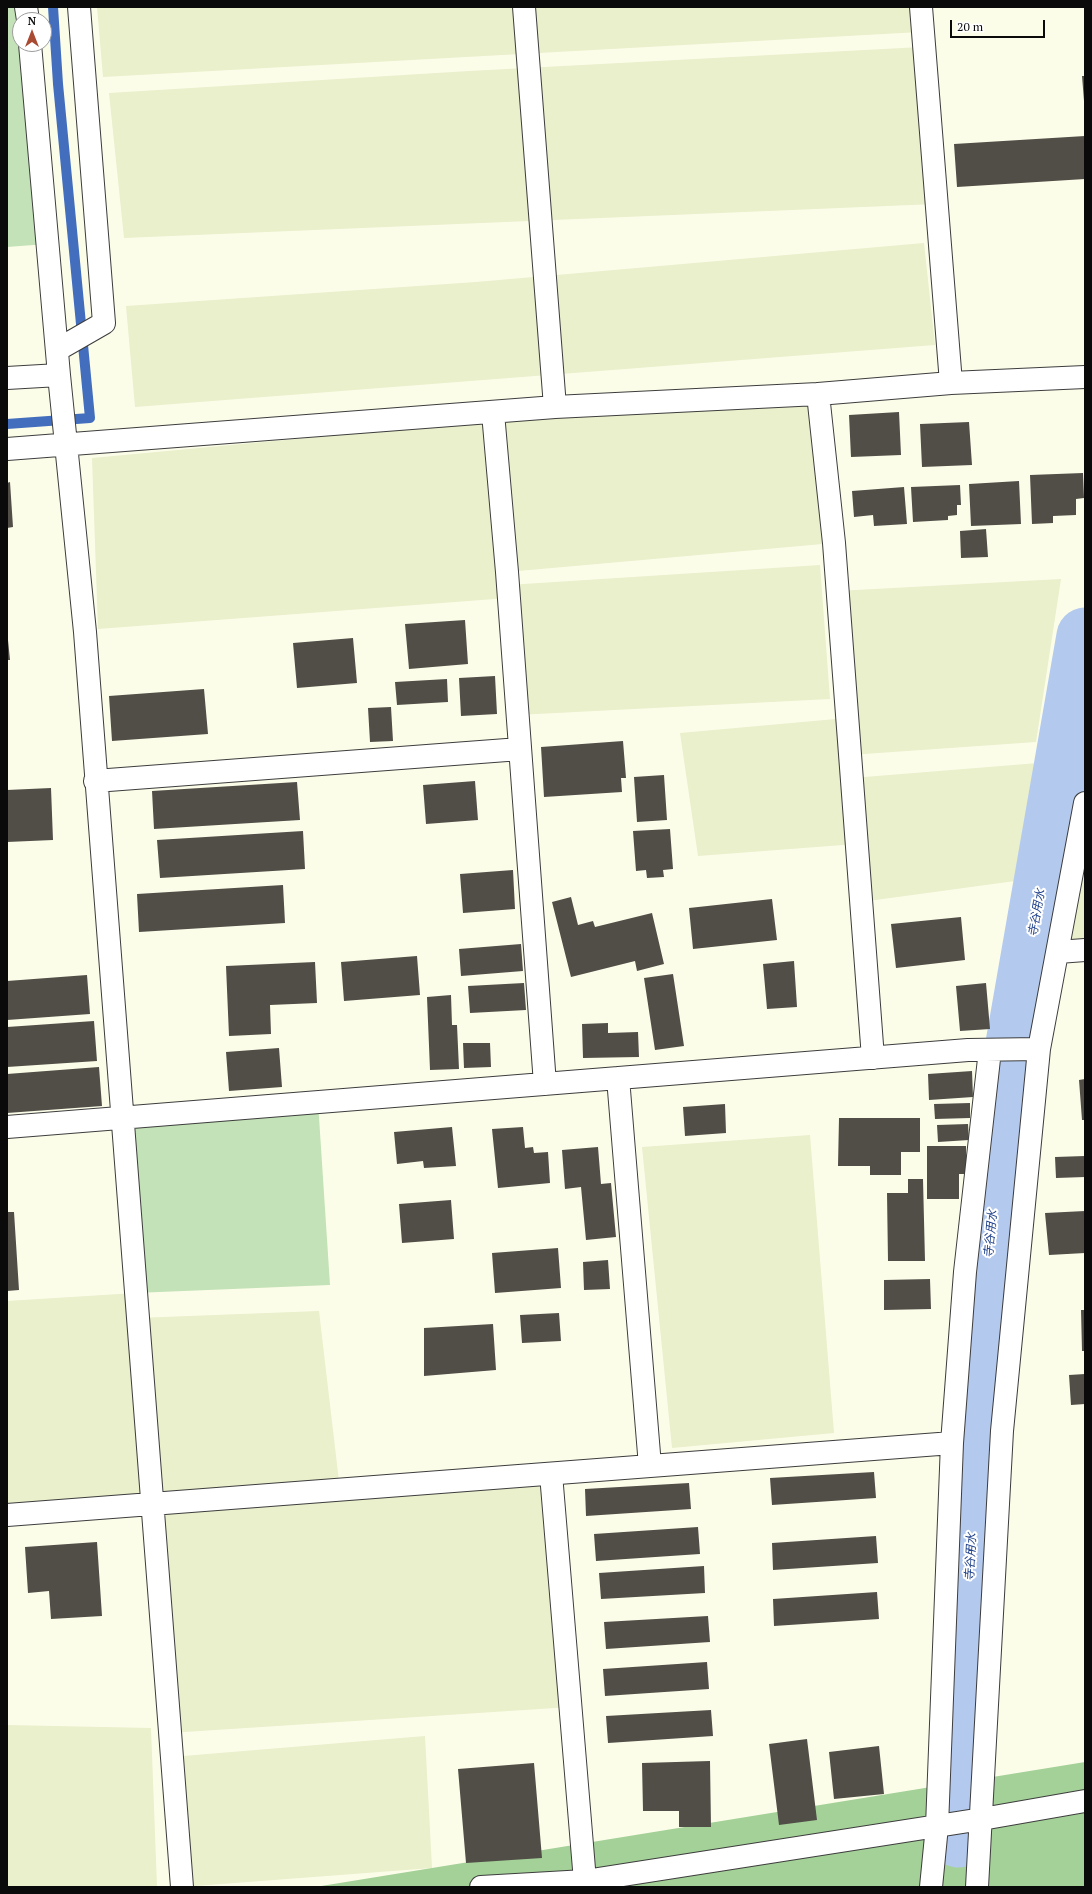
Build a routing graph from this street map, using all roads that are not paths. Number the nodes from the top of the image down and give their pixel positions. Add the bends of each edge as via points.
1 (79, 7) edge
2 (524, 7) edge
3 (921, 7) edge
4 (31, 52) edge
5 (57, 350) junction
6 (59, 375) junction
7 (1085, 377) edge
8 (7, 378) edge
9 (951, 383) junction
10 (818, 394) junction
11 (555, 407) junction
12 (493, 413) junction
13 (66, 444) junction
14 (7, 449) edge
15 (520, 749) junction
16 (95, 781) junction
17 (1085, 803) edge
18 (1085, 950) edge
19 (1058, 952) junction
20 (1039, 1049) junction
21 (990, 1050) junction
22 (873, 1058) junction
23 (618, 1078) junction
24 (545, 1084) junction
25 (121, 1118) junction
26 (7, 1127) edge
27 (952, 1443) junction
28 (650, 1466) junction
29 (551, 1474) junction
30 (151, 1504) junction
31 (7, 1515) edge
32 (1085, 1801) edge
33 (982, 1819) junction
34 (937, 1826) junction
35 (586, 1881) junction
36 (182, 1887) edge
37 (481, 1887) edge
38 (931, 1887) edge
39 (977, 1887) edge

1 - 5 street via 104,323
2 - 11 street
3 - 9 street
4 - 5 street
5 - 6 street
6 - 8 street
6 - 13 street
7 - 9 street
9 - 10 street
10 - 11 street
10 - 22 street via 834,543
11 - 12 street
12 - 13 street
12 - 15 street
13 - 14 street
13 - 16 street via 85,632
15 - 16 street
15 - 24 street
16 - 25 street
17 - 19 street
18 - 19 street
19 - 20 street
20 - 21 street
20 - 33 street via 1002,1431
21 - 22 street
21 - 27 street via 965,1272
22 - 23 street
23 - 24 street
23 - 28 street
24 - 25 street
25 - 26 street
25 - 30 street
27 - 28 street
27 - 34 street
28 - 29 street
29 - 30 street
29 - 35 street
30 - 31 street
30 - 36 street
32 - 33 street
33 - 34 street
33 - 39 street
34 - 35 street
34 - 38 street
35 - 37 street

